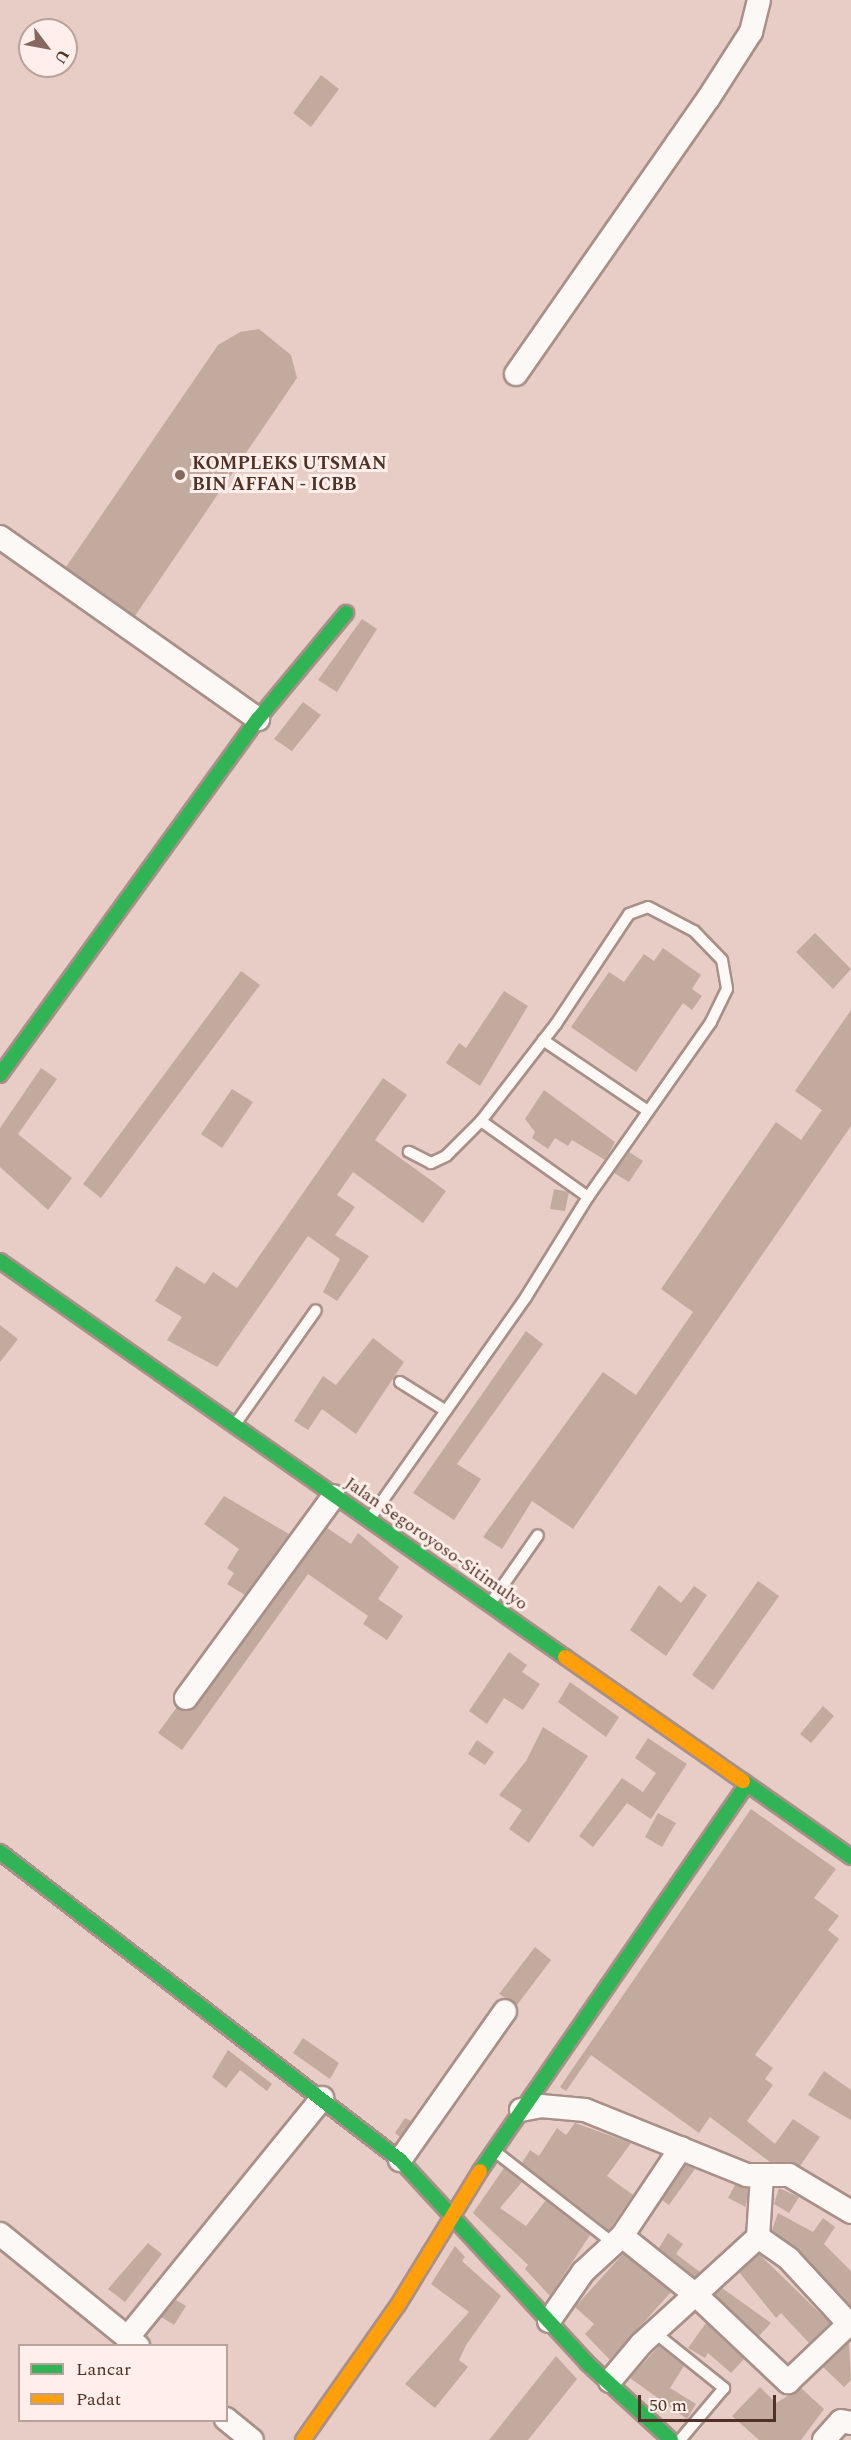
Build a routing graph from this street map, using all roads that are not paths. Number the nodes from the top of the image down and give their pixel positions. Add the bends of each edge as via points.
1 (759, 0) edge
2 (516, 374) dead end
3 (0, 537) edge
4 (346, 613) dead end
5 (258, 719) junction
6 (543, 1040) junction
7 (0, 1075) edge
8 (645, 1109) junction
9 (481, 1121) junction
10 (409, 1152) dead end
11 (588, 1197) junction
12 (0, 1262) edge
13 (316, 1310) dead end
14 (400, 1382) dead end
15 (446, 1411) junction
16 (234, 1426) junction
17 (334, 1496) junction
18 (369, 1520) junction
19 (538, 1534) dead end
20 (490, 1604) junction
21 (186, 1698) dead end
22 (747, 1784) junction
23 (0, 1852) edge
24 (851, 1857) edge
25 (506, 2011) dead end
26 (322, 2097) junction
27 (521, 2110) junction
28 (681, 2148) junction
29 (494, 2150) junction
30 (400, 2160) junction
31 (762, 2175) junction
32 (851, 2212) edge
33 (450, 2215) junction
34 (0, 2234) edge
35 (758, 2237) junction
36 (617, 2240) junction
37 (696, 2295) junction
38 (549, 2321) junction
39 (850, 2325) edge
40 (654, 2332) junction
41 (133, 2342) edge
42 (610, 2381) junction
43 (228, 2421) edge
44 (851, 2422) edge
45 (252, 2440) edge
46 (303, 2440) edge
47 (671, 2440) edge
48 (680, 2440) edge
49 (824, 2440) edge

1 - 2 street via 751,32 708,99
3 - 5 street
4 - 5 street
5 - 7 street
6 - 8 lane
6 - 8 lane via 629,914 648,907 693,931 722,960 727,989 711,1022
6 - 9 lane
8 - 11 lane
9 - 10 lane via 446,1156 431,1163
9 - 11 lane
11 - 15 lane
12 - 16 street, Jalan Segoroyoso-Sitimulyo
13 - 16 lane
14 - 15 lane
15 - 18 lane
16 - 17 street, Jalan Segoroyoso-Sitimulyo
17 - 18 street, Jalan Segoroyoso-Sitimulyo
17 - 21 street
18 - 20 street, Jalan Segoroyoso-Sitimulyo
19 - 20 lane
20 - 22 street, Jalan Segoroyoso-Sitimulyo
22 - 24 street, Jalan Segoroyoso-Sitimulyo
22 - 27 street
23 - 26 street
25 - 30 street
26 - 30 street
26 - 41 street
27 - 28 street via 541,2106 585,2110
27 - 29 street
28 - 31 street via 747,2175
28 - 36 street
29 - 33 street
29 - 36 lane
30 - 33 street
31 - 32 street via 789,2175
31 - 35 street
33 - 38 street
33 - 46 street via 398,2305
34 - 41 street
35 - 37 street
35 - 39 street via 789,2259
36 - 37 street
36 - 38 street via 583,2272
37 - 39 street via 789,2382
37 - 40 street
38 - 42 street
40 - 42 street
40 - 48 lane via 724,2388
42 - 47 street
43 - 45 street
44 - 49 street via 842,2421

